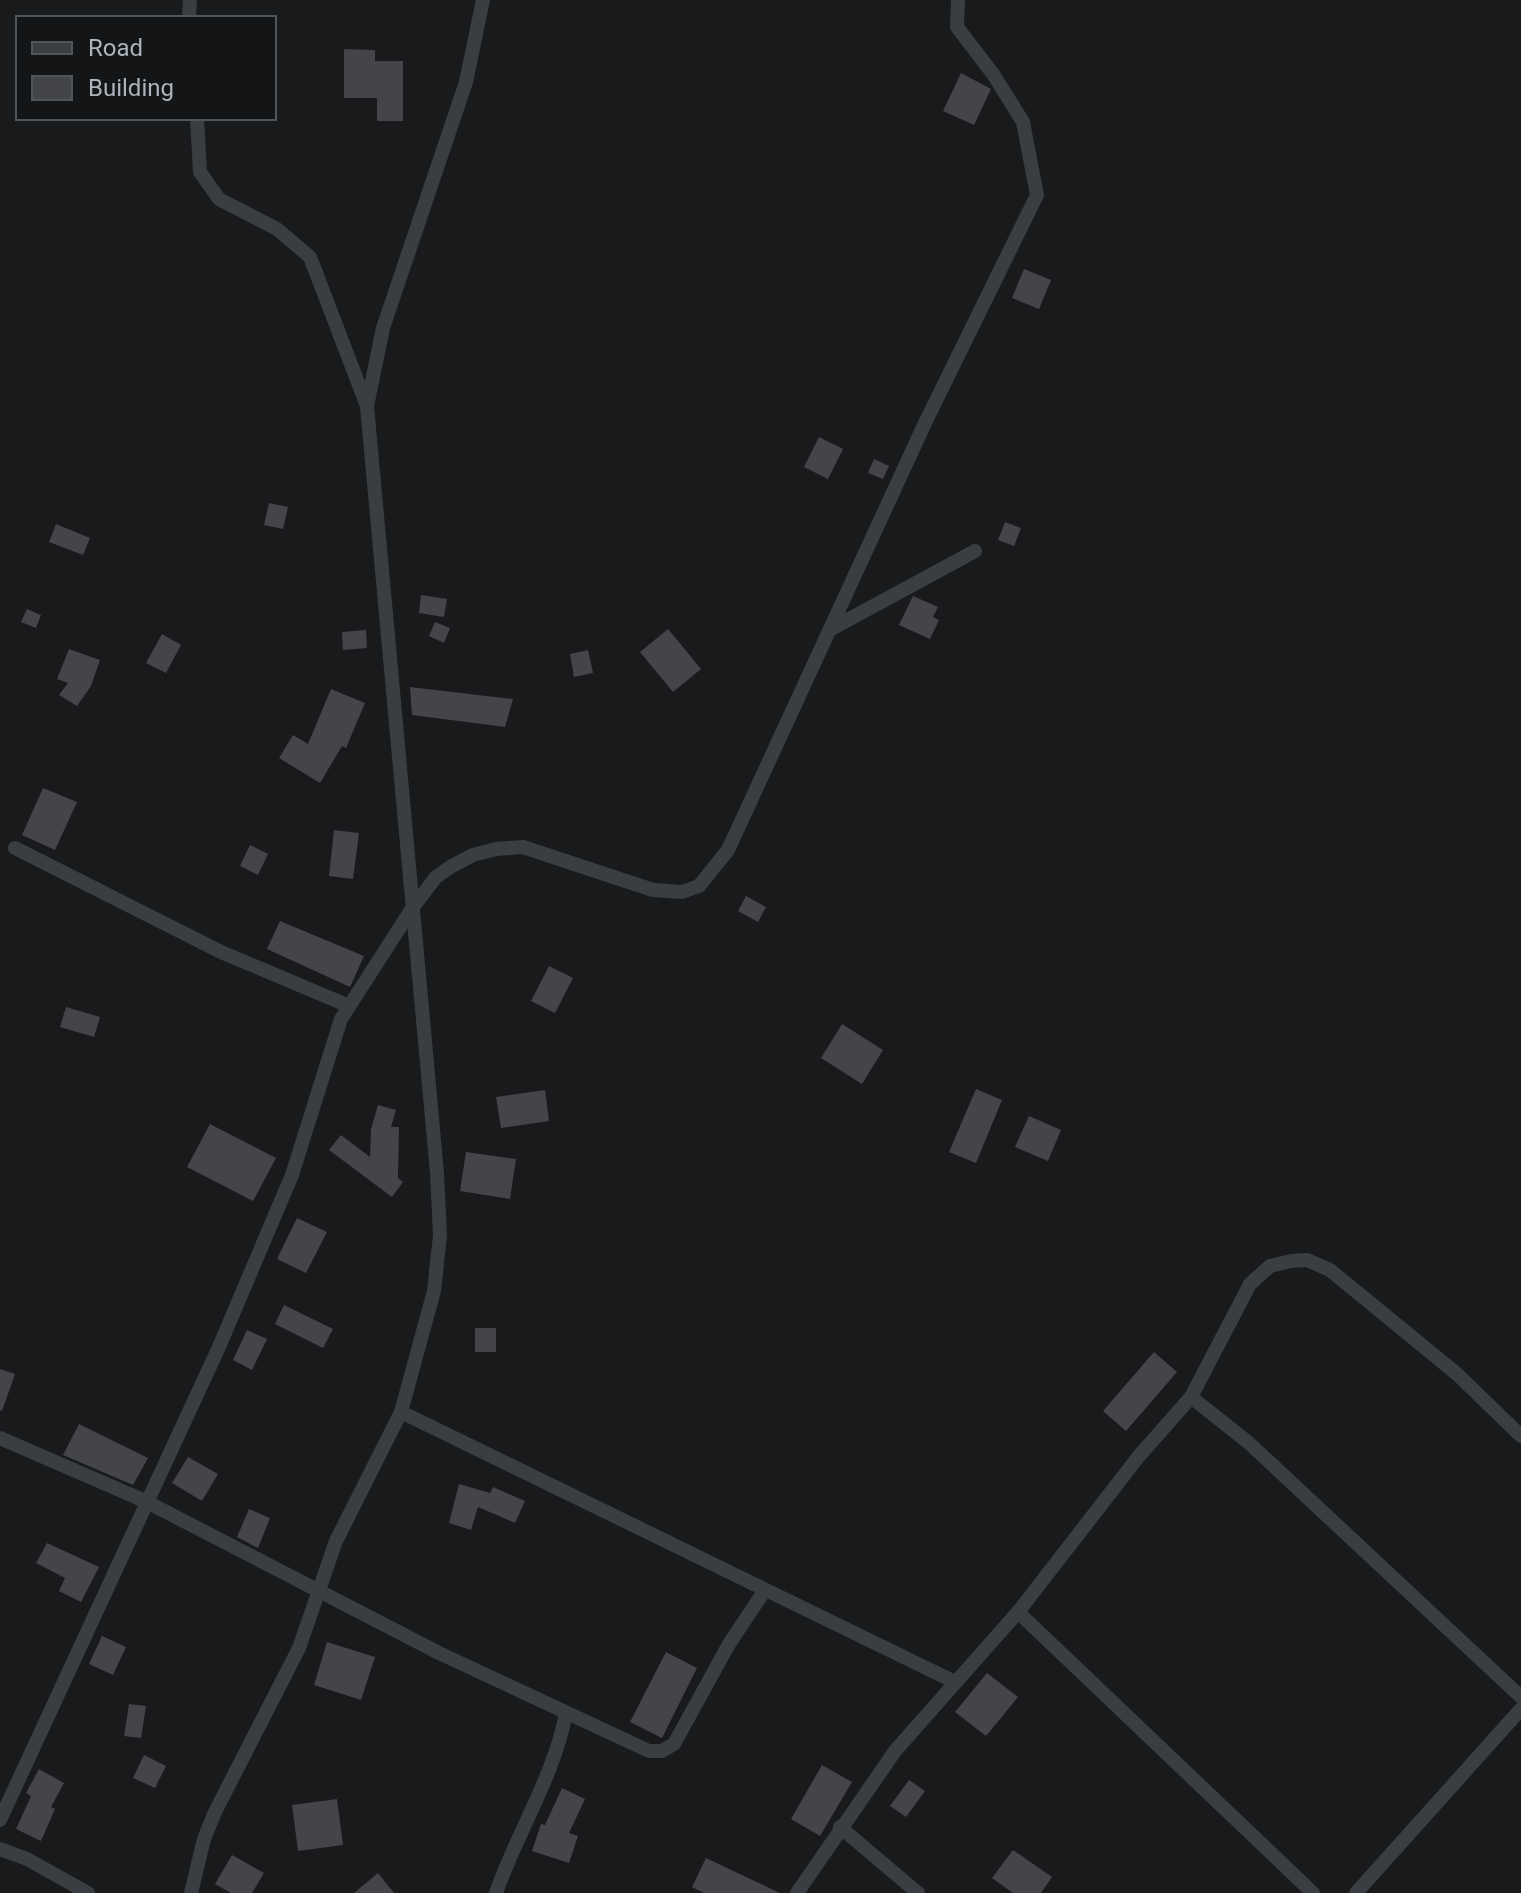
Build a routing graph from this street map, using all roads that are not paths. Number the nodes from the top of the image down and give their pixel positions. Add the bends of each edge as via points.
1 (483, 0) edge
2 (958, 0) edge
3 (197, 120) edge
4 (367, 406) junction
5 (975, 551) dead end
6 (832, 628) junction
7 (15, 848) dead end
8 (413, 907) junction
9 (349, 1006) junction
10 (1191, 1397) junction
11 (401, 1412) junction
12 (1521, 1436) edge
13 (0, 1438) edge
14 (145, 1501) junction
15 (765, 1590) junction
16 (317, 1591) junction
17 (1018, 1612) junction
18 (955, 1682) junction
19 (1521, 1697) edge
20 (1521, 1709) edge
21 (566, 1713) junction
22 (0, 1820) edge
23 (840, 1827) junction
24 (0, 1849) edge
25 (88, 1893) edge
26 (191, 1893) edge
27 (496, 1893) edge
28 (797, 1893) edge
29 (918, 1893) edge
30 (1313, 1893) edge
31 (1356, 1893) edge

1 - 4 street via 466,82 383,328
2 - 6 street via 957,27 1023,122 1037,195
3 - 4 street via 200,172 219,199 277,229 310,257
4 - 8 street
5 - 6 street
6 - 8 street via 728,850 699,886 682,892 653,890 523,847 473,855 452,866 436,877
7 - 9 street via 221,952
8 - 9 street
8 - 11 street via 440,1235 434,1291
9 - 14 street via 292,1175 219,1347
10 - 12 street via 1250,1284 1270,1266 1307,1260 1330,1270 1446,1364
10 - 17 street
10 - 19 street via 1249,1443
11 - 15 street
11 - 16 street
13 - 14 street
14 - 16 street
14 - 22 street
15 - 18 street
15 - 21 street via 674,1744 649,1751
16 - 21 street
16 - 26 street via 299,1648 215,1812
17 - 18 street
17 - 30 street
18 - 23 street via 895,1751
20 - 31 street
21 - 27 street via 548,1776
23 - 28 street
23 - 29 street
24 - 25 street

